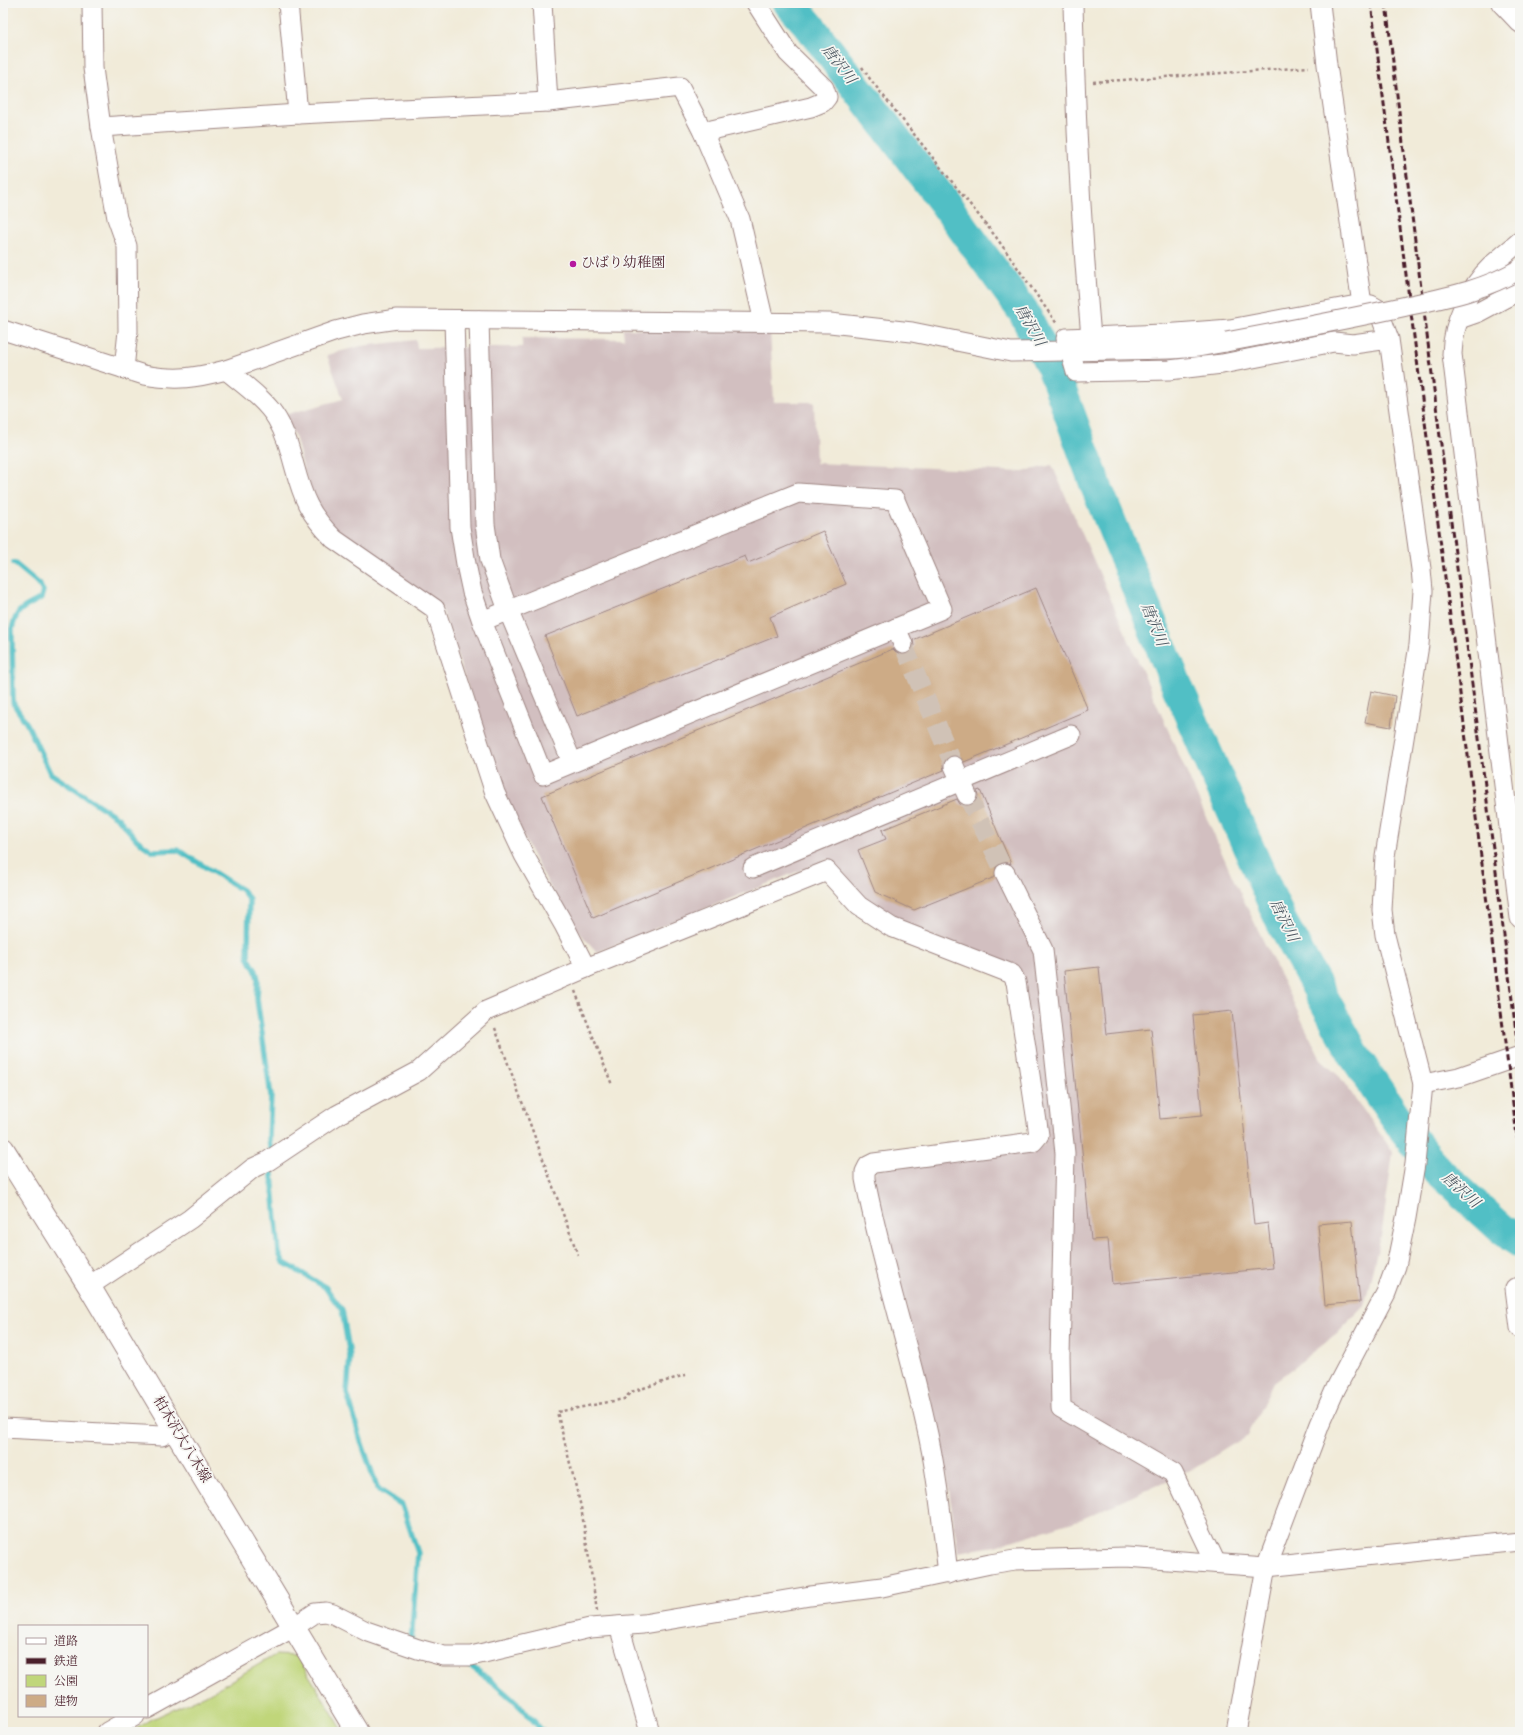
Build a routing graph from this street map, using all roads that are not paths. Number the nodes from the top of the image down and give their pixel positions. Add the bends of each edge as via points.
1 (92, 3) edge
2 (288, 3) edge
3 (542, 3) edge
4 (756, 3) edge
5 (1073, 3) edge
6 (1320, 3) edge
7 (1501, 3) edge
8 (1520, 23) edge
9 (548, 102) junction
10 (298, 114) junction
11 (102, 127) junction
12 (703, 132) junction
13 (1518, 247) edge
14 (1520, 269) edge
15 (1520, 290) edge
16 (1362, 304) junction
17 (1459, 319) junction
18 (454, 320) junction
19 (479, 320) junction
20 (764, 322) junction
21 (3, 330) edge
22 (1091, 337) junction
23 (1389, 339) junction
24 (1065, 347) junction
25 (124, 368) junction
26 (226, 370) junction
27 (508, 610) junction
28 (482, 621) junction
29 (1070, 735) dead end
30 (572, 762) junction
31 (753, 868) dead end
32 (1005, 873) tunnel mouth
33 (1520, 918) edge
34 (578, 972) junction
35 (1520, 1056) edge
36 (1423, 1084) junction
37 (3, 1149) edge
38 (90, 1286) junction
39 (1515, 1288) dead end
40 (1520, 1328) edge
41 (173, 1427) junction
42 (3, 1428) edge
43 (1520, 1541) edge
44 (1216, 1563) junction
45 (1266, 1567) junction
46 (948, 1574) junction
47 (619, 1626) junction
48 (294, 1627) junction
49 (148, 1708) edge
50 (133, 1717) edge
51 (107, 1732) edge
52 (357, 1732) edge
53 (650, 1732) edge
54 (1236, 1732) edge

1 - 11 street via 93,68
2 - 10 street
3 - 9 street
4 - 12 street via 785,50 824,88 826,97 823,102 811,107
5 - 22 street via 1074,84
6 - 16 street
7 - 8 street
9 - 10 street
9 - 12 street via 680,87
10 - 11 street
11 - 25 street via 117,218 127,246 128,331
12 - 20 street via 740,218
13 - 17 street via 1492,265 1479,279
14 - 24 street, bridge via 1488,286 1462,294 1369,315 1226,342 1178,348
15 - 17 street via 1479,312
16 - 22 street via 1230,329
16 - 23 street via 1378,309
17 - 33 street via 1452,338 1452,354
18 - 19 street
18 - 26 street via 397,319 363,324
18 - 28 street via 460,527 472,592
19 - 20 street
19 - 27 street via 485,524 490,560
20 - 24 street via 830,323 912,332 1011,352
21 - 25 street
22 - 24 street
23 - 24 street via 1353,344 1334,342 1222,364 1168,370 1076,372
23 - 36 street via 1423,591 1419,645 1385,856 1382,910 1385,935
25 - 26 street via 167,379 189,378
26 - 34 street via 262,401 276,418 288,442 308,505 323,528 334,539 435,608 495,793 524,855 564,924
27 - 28 street
27 - 30 street
27 - 30 street via 798,493 895,500 942,609 900,636
28 - 30 street via 543,775
29 - 31 street
32 - 44 street via 1043,950 1064,1145 1061,1408 1173,1473
34 - 38 street via 486,1011 419,1071 337,1115 268,1161 253,1168 190,1219
34 - 46 street via 828,871 859,906 891,927 1012,974 1016,982 1039,1135 1033,1142 874,1163 868,1166 865,1172 876,1231 927,1428 937,1478
35 - 36 street via 1459,1077
36 - 45 street via 1415,1164 1396,1266 1386,1293 1320,1424
37 - 38 main road, 柏木沢大八木線
38 - 41 main road, 柏木沢大八木線
39 - 40 street
41 - 42 street via 162,1436
41 - 48 main road, 柏木沢大八木線
43 - 45 street
44 - 45 street
44 - 46 street via 1126,1557 1015,1560
45 - 54 street
46 - 47 street via 882,1587
47 - 48 street via 599,1627 471,1656 444,1656 418,1649 366,1632 326,1612 314,1613
47 - 53 street
48 - 49 street
48 - 52 main road, 柏木沢大八木線
50 - 51 street

